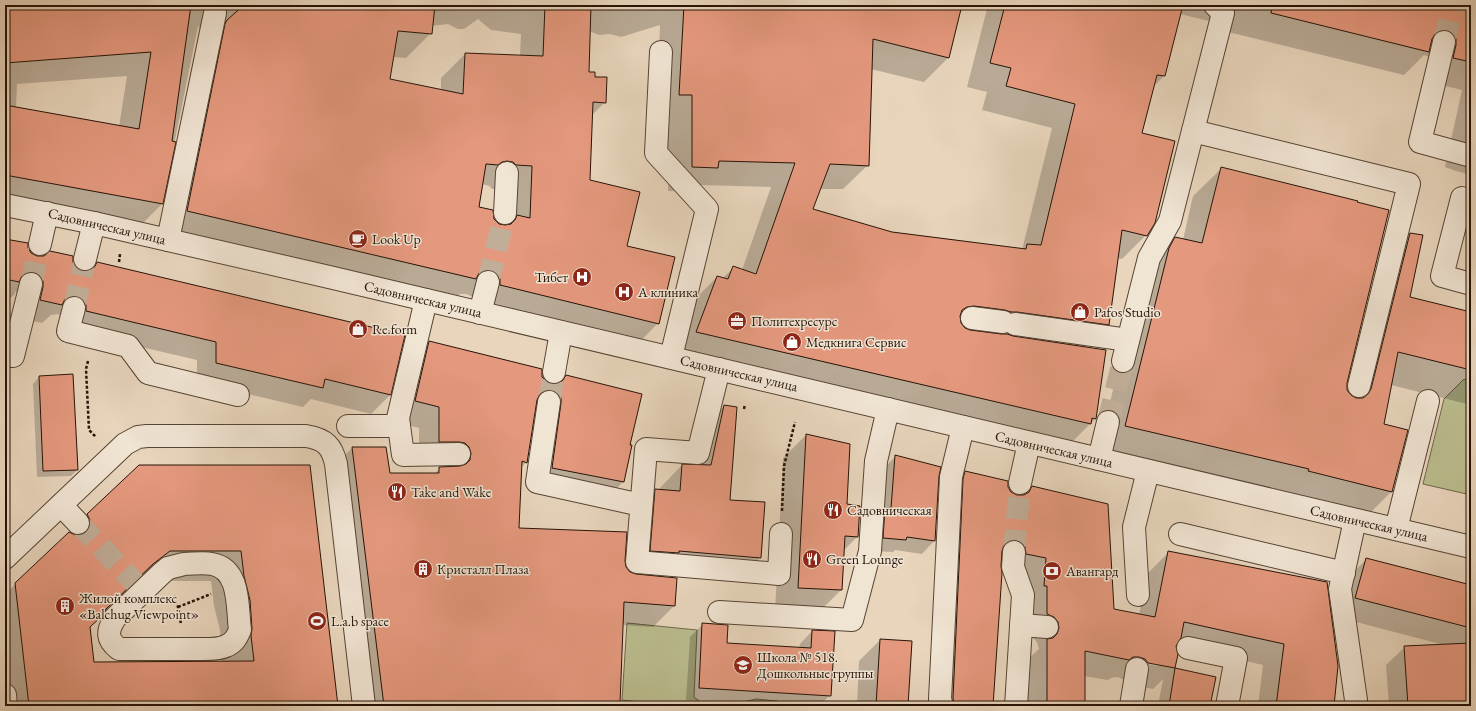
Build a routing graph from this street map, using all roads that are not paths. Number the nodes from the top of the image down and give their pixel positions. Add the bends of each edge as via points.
1 (1215, 5) edge
2 (215, 13) dead end
3 (1444, 42) tunnel mouth
4 (661, 52) dead end
5 (1194, 131) junction
6 (1471, 156) edge
7 (507, 173) dead end
8 (1462, 198) dead end
9 (5, 205) edge
10 (47, 213) junction
11 (506, 213) tunnel mouth
12 (94, 222) junction
13 (168, 240) junction
14 (40, 244) tunnel mouth
15 (85, 259) tunnel mouth
16 (488, 282) tunnel mouth
17 (31, 284) tunnel mouth
18 (1471, 284) edge
19 (426, 300) junction
20 (74, 308) tunnel mouth
21 (480, 313) junction
22 (972, 318) dead end
23 (561, 332) junction
24 (1128, 340) junction
25 (13, 356) dead end
26 (671, 357) junction
27 (1123, 361) tunnel mouth
28 (719, 369) junction
29 (554, 372) tunnel mouth
30 (1359, 386) dead end
31 (238, 395) dead end
32 (549, 402) tunnel mouth
33 (1428, 402) dead end
34 (888, 409) junction
35 (1108, 422) tunnel mouth
36 (348, 426) dead end
37 (399, 426) junction
38 (963, 427) junction
39 (1029, 443) junction
40 (459, 454) dead end
41 (1099, 459) junction
42 (1148, 471) junction
43 (1020, 483) tunnel mouth
44 (61, 505) junction
45 (641, 505) junction
46 (1355, 520) junction
47 (78, 523) tunnel mouth
48 (1396, 529) junction
49 (781, 534) road end
50 (1180, 534) dead end
51 (1471, 547) edge
52 (1014, 552) tunnel mouth
53 (5, 558) edge
54 (1344, 572) junction
55 (1138, 595) dead end
56 (719, 612) dead end
57 (1021, 625) junction
58 (1047, 627) dead end
59 (1188, 648) dead end
60 (184, 649) joint
61 (1137, 669) dead end
62 (5, 695) edge
63 (6, 706) edge
64 (364, 706) edge
65 (942, 706) edge
66 (1016, 706) edge
67 (1131, 706) edge
68 (1227, 706) edge
69 (1356, 706) edge

1 - 5 street via 1223,13
2 - 13 street
3 - 6 street via 1420,142
4 - 26 street via 656,154 707,209
5 - 24 street via 1170,221 1149,258
5 - 30 street via 1409,184
7 - 11 street
8 - 18 street via 1442,276
9 - 10 street, Садовническая улица
10 - 12 street, Садовническая улица
10 - 14 street
12 - 13 street, Садовническая улица
12 - 15 street
13 - 19 street, Садовническая улица
16 - 21 street
17 - 25 street
19 - 21 street, Садовническая улица
19 - 37 street via 398,418
20 - 31 street via 68,331 128,346 148,373
21 - 23 street, Садовническая улица
22 - 24 street
23 - 26 street, Садовническая улица
23 - 29 street
24 - 27 street
26 - 28 street, Садовническая улица
28 - 34 street, Садовническая улица
28 - 45 street via 698,453 646,449
32 - 45 street via 537,482
33 - 48 street
34 - 38 street, Садовническая улица
34 - 56 street via 876,461 870,551 852,620
35 - 41 street
36 - 37 street
37 - 40 street via 403,455
38 - 39 street, Садовническая улица
38 - 65 street via 951,477 940,691
39 - 41 street, Садовническая улица
39 - 43 street
41 - 42 street, Садовническая улица
42 - 46 street, Садовническая улица
42 - 55 street via 1134,527
44 - 47 street
44 - 53 street
44 - 64 street via 131,440 147,436 306,436 324,442 330,447 336,464
45 - 49 street via 637,562 779,574
46 - 48 street, Садовническая улица
46 - 54 street
48 - 51 street, Садовническая улица
50 - 54 street
52 - 57 street via 1013,567 1023,595
54 - 69 street via 1340,589
57 - 58 street
57 - 66 street
59 - 68 street via 1236,658
60 - 60 street via 225,647 232,644 240,630 234,585 230,575 220,566 184,564 168,568 139,588 109,627 108,634 118,649
61 - 67 street
62 - 63 street

